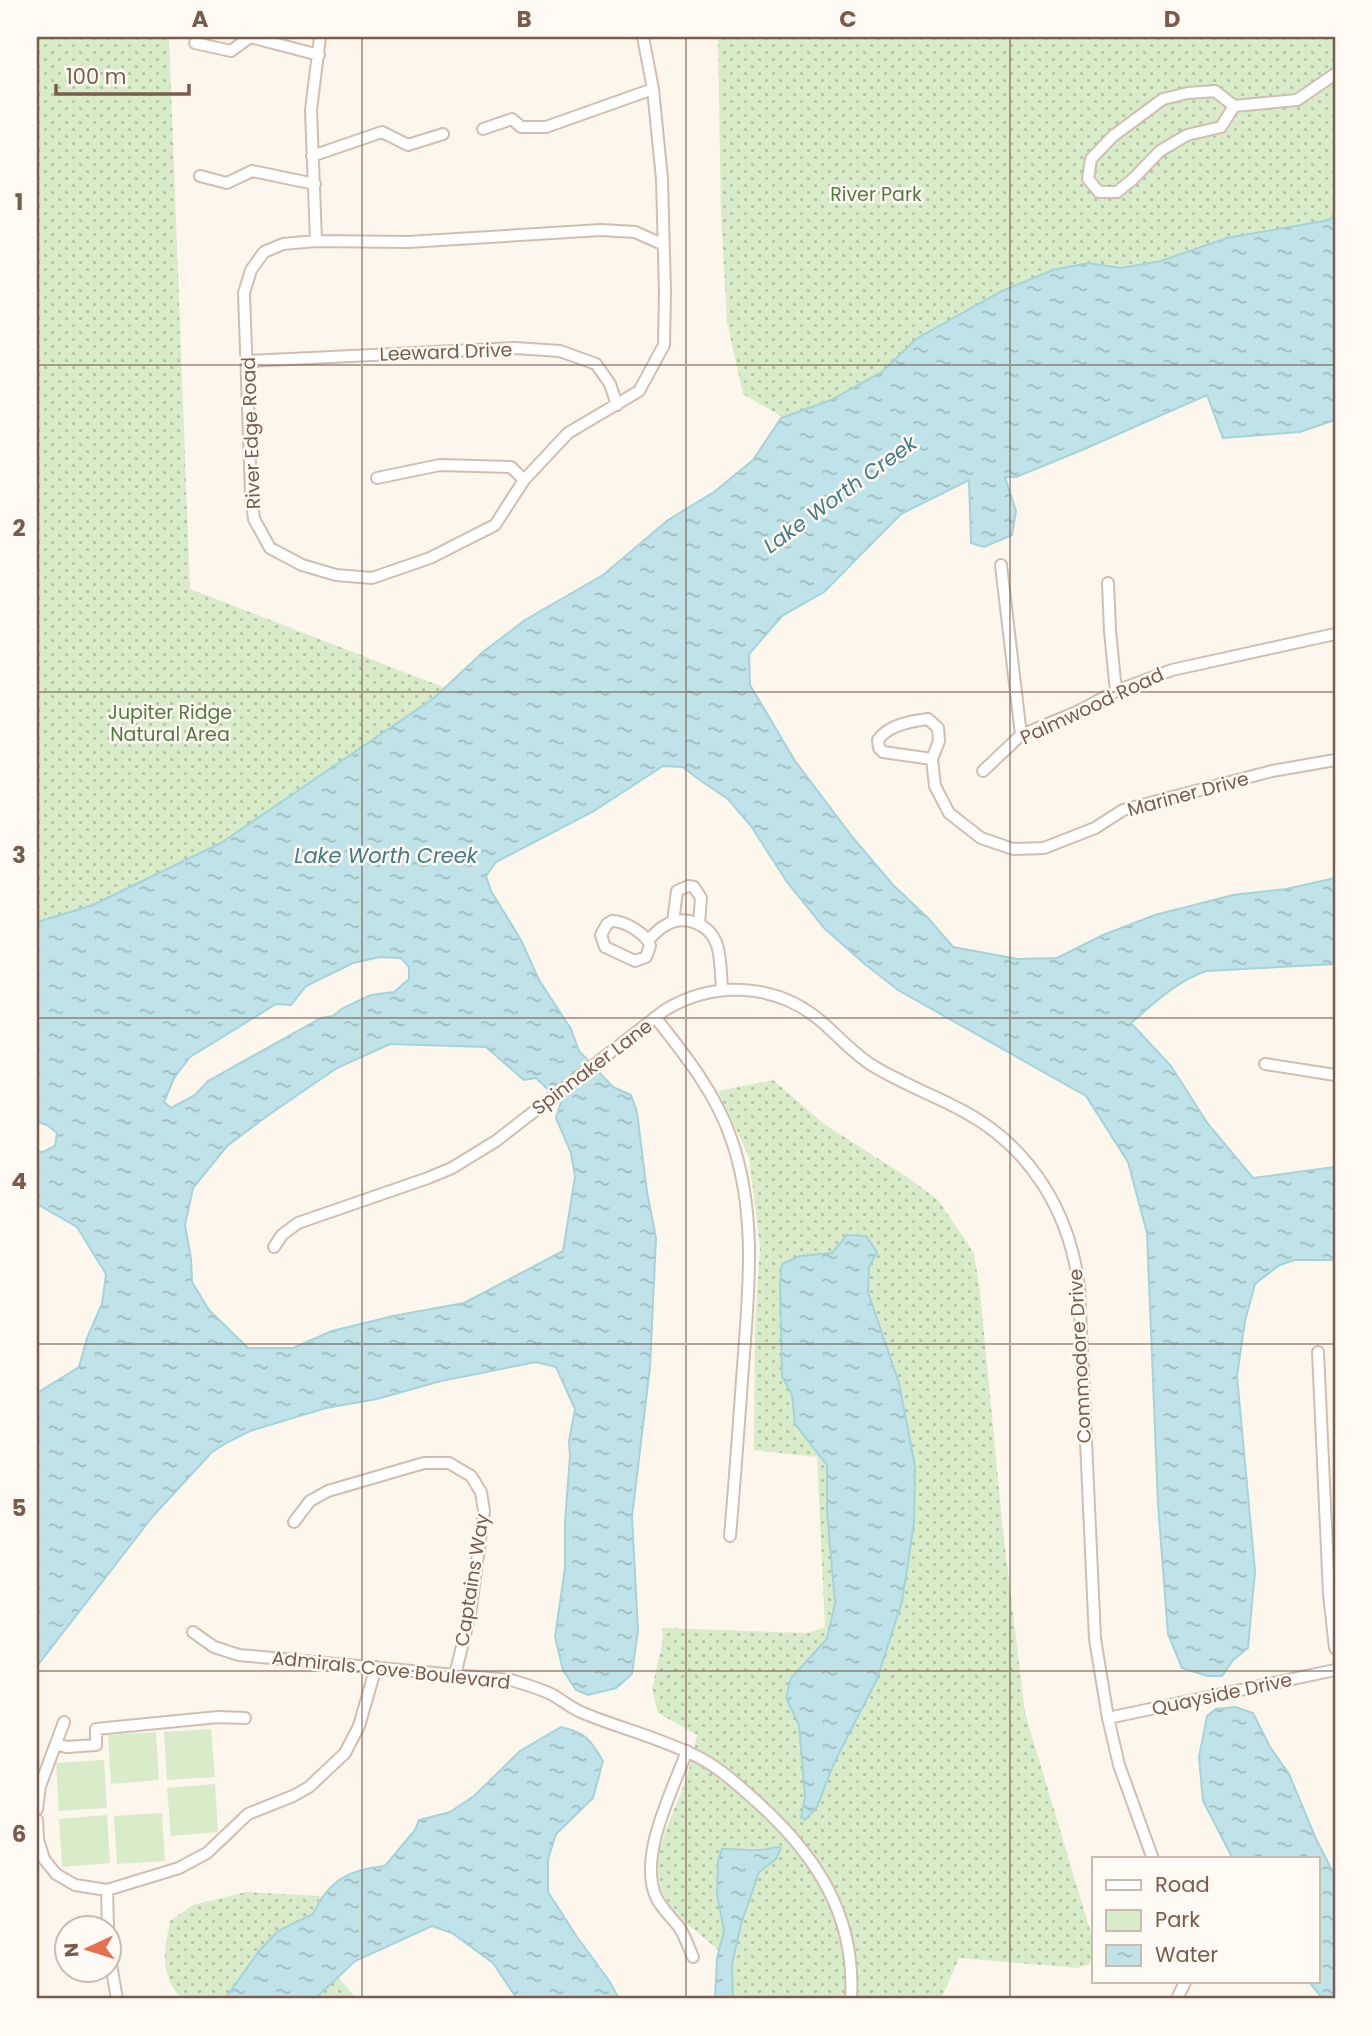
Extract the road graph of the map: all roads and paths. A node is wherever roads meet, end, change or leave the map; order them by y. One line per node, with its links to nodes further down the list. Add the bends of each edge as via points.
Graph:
1 (320, 37): 4 (street)
2 (643, 37): 6 (street, River Edge Road)
3 (195, 43): 4 (street, via 231,51 250,37)
4 (319, 55): 10 (street, via 311,110)
5 (1335, 74): 7 (street, via 1297,100)
6 (653, 89): 8 (street, via 546,127 521,127 512,119); 14 (street, River Edge Road)
7 (1234, 106): 7 (street, via 1221,127 1187,135 1160,151 1117,192 1099,192 1088,179 1091,159 1113,136 1163,99 1215,91)
8 (483, 129)
9 (443, 134): 10 (street, via 408,145 382,132)
10 (312, 156): 12 (street)
11 (200, 176): 12 (street, via 227,183 252,171)
12 (315, 184): 13 (street)
13 (316, 241): 14 (street, River Edge Road, via 372,243 601,230 635,232); 15 (street, River Edge Road, via 282,244 264,252 251,270 244,293)
14 (663, 244): 16 (street, River Edge Road, via 664,345 639,391)
15 (248, 361): 16 (street, Leeward Drive, via 503,349 560,351 596,364); 18 (street, River Edge Road, via 254,519 270,548 302,565 336,575 372,578 430,558 495,524)
16 (617, 405): 18 (street, River Edge Road, via 568,433)
17 (377, 478): 18 (street, via 440,465 511,467)
18 (524, 480)
19 (1001, 565): 23 (street)
20 (1108, 583): 22 (street)
21 (1335, 634): 22 (street, Palmwood Road, via 1172,670)
22 (1116, 691): 23 (street, Palmwood Road)
23 (1021, 735): 26 (street, Palmwood Road)
24 (932, 759): 24 (street, Mariner Drive, via 938,728 928,719 911,721 883,733 878,740 883,752); 25 (street, Mariner Drive, via 935,786 948,813 981,838 1013,849 1044,848 1095,828 1122,810 1272,771)
25 (1335, 760)
26 (983, 771)
27 (673, 922): 28 (street); 28 (street, via 677,891 688,886 701,898); 29 (street)
28 (699, 924): 30 (street, via 717,946)
29 (649, 940): 29 (street, via 646,957 635,961 610,951 601,935 607,924 619,921)
30 (722, 990): 31 (street, Commodore Drive, via 692,996); 44 (street, Commodore Drive, via 757,991 792,1002 869,1063 977,1119 1025,1160 1058,1210 1074,1255 1079,1287 1092,1599)
31 (656, 1017): 34 (street, Spinnaker Lane, via 496,1141 452,1168 298,1223); 37 (street, Spinnaker Lane, via 718,1107 738,1160 747,1203 747,1314)
32 (1265, 1064): 33 (street)
33 (1335, 1075)
34 (274, 1247)
35 (1318, 1352): 39 (street)
36 (294, 1522): 42 (street, Captains Way, via 310,1502 328,1491 424,1463 449,1463 471,1476 481,1492 484,1511 470,1614)
37 (730, 1536)
38 (193, 1632): 40 (street, Admirals Cove Boulevard, via 214,1647 239,1655)
39 (1335, 1647)
40 (376, 1667): 42 (street, Admirals Cove Boulevard); 51 (street, via 359,1726 345,1753 319,1779 299,1793 248,1814 193,1861)
41 (1335, 1670): 44 (street, Quayside Drive)
42 (455, 1675): 47 (street, Admirals Cove Boulevard, via 498,1677 531,1686 582,1712)
43 (245, 1718): 46 (street, via 96,1729 96,1745)
44 (1108, 1718): 50 (street, Commodore Drive, via 1131,1803)
45 (64, 1722): 46 (street)
46 (57, 1744): 48 (street, via 40,1786)
47 (687, 1751): 53 (street, via 652,1846 650,1871 661,1907 679,1928); 54 (street, Admirals Cove Boulevard, via 729,1777 782,1824 809,1856 841,1922)
48 (37, 1809)
49 (37, 1820): 51 (street, via 41,1853 56,1874 82,1887)
50 (1152, 1857)
51 (107, 1890): 52 (street)
52 (108, 1913)
53 (693, 1957)
54 (850, 1999)

